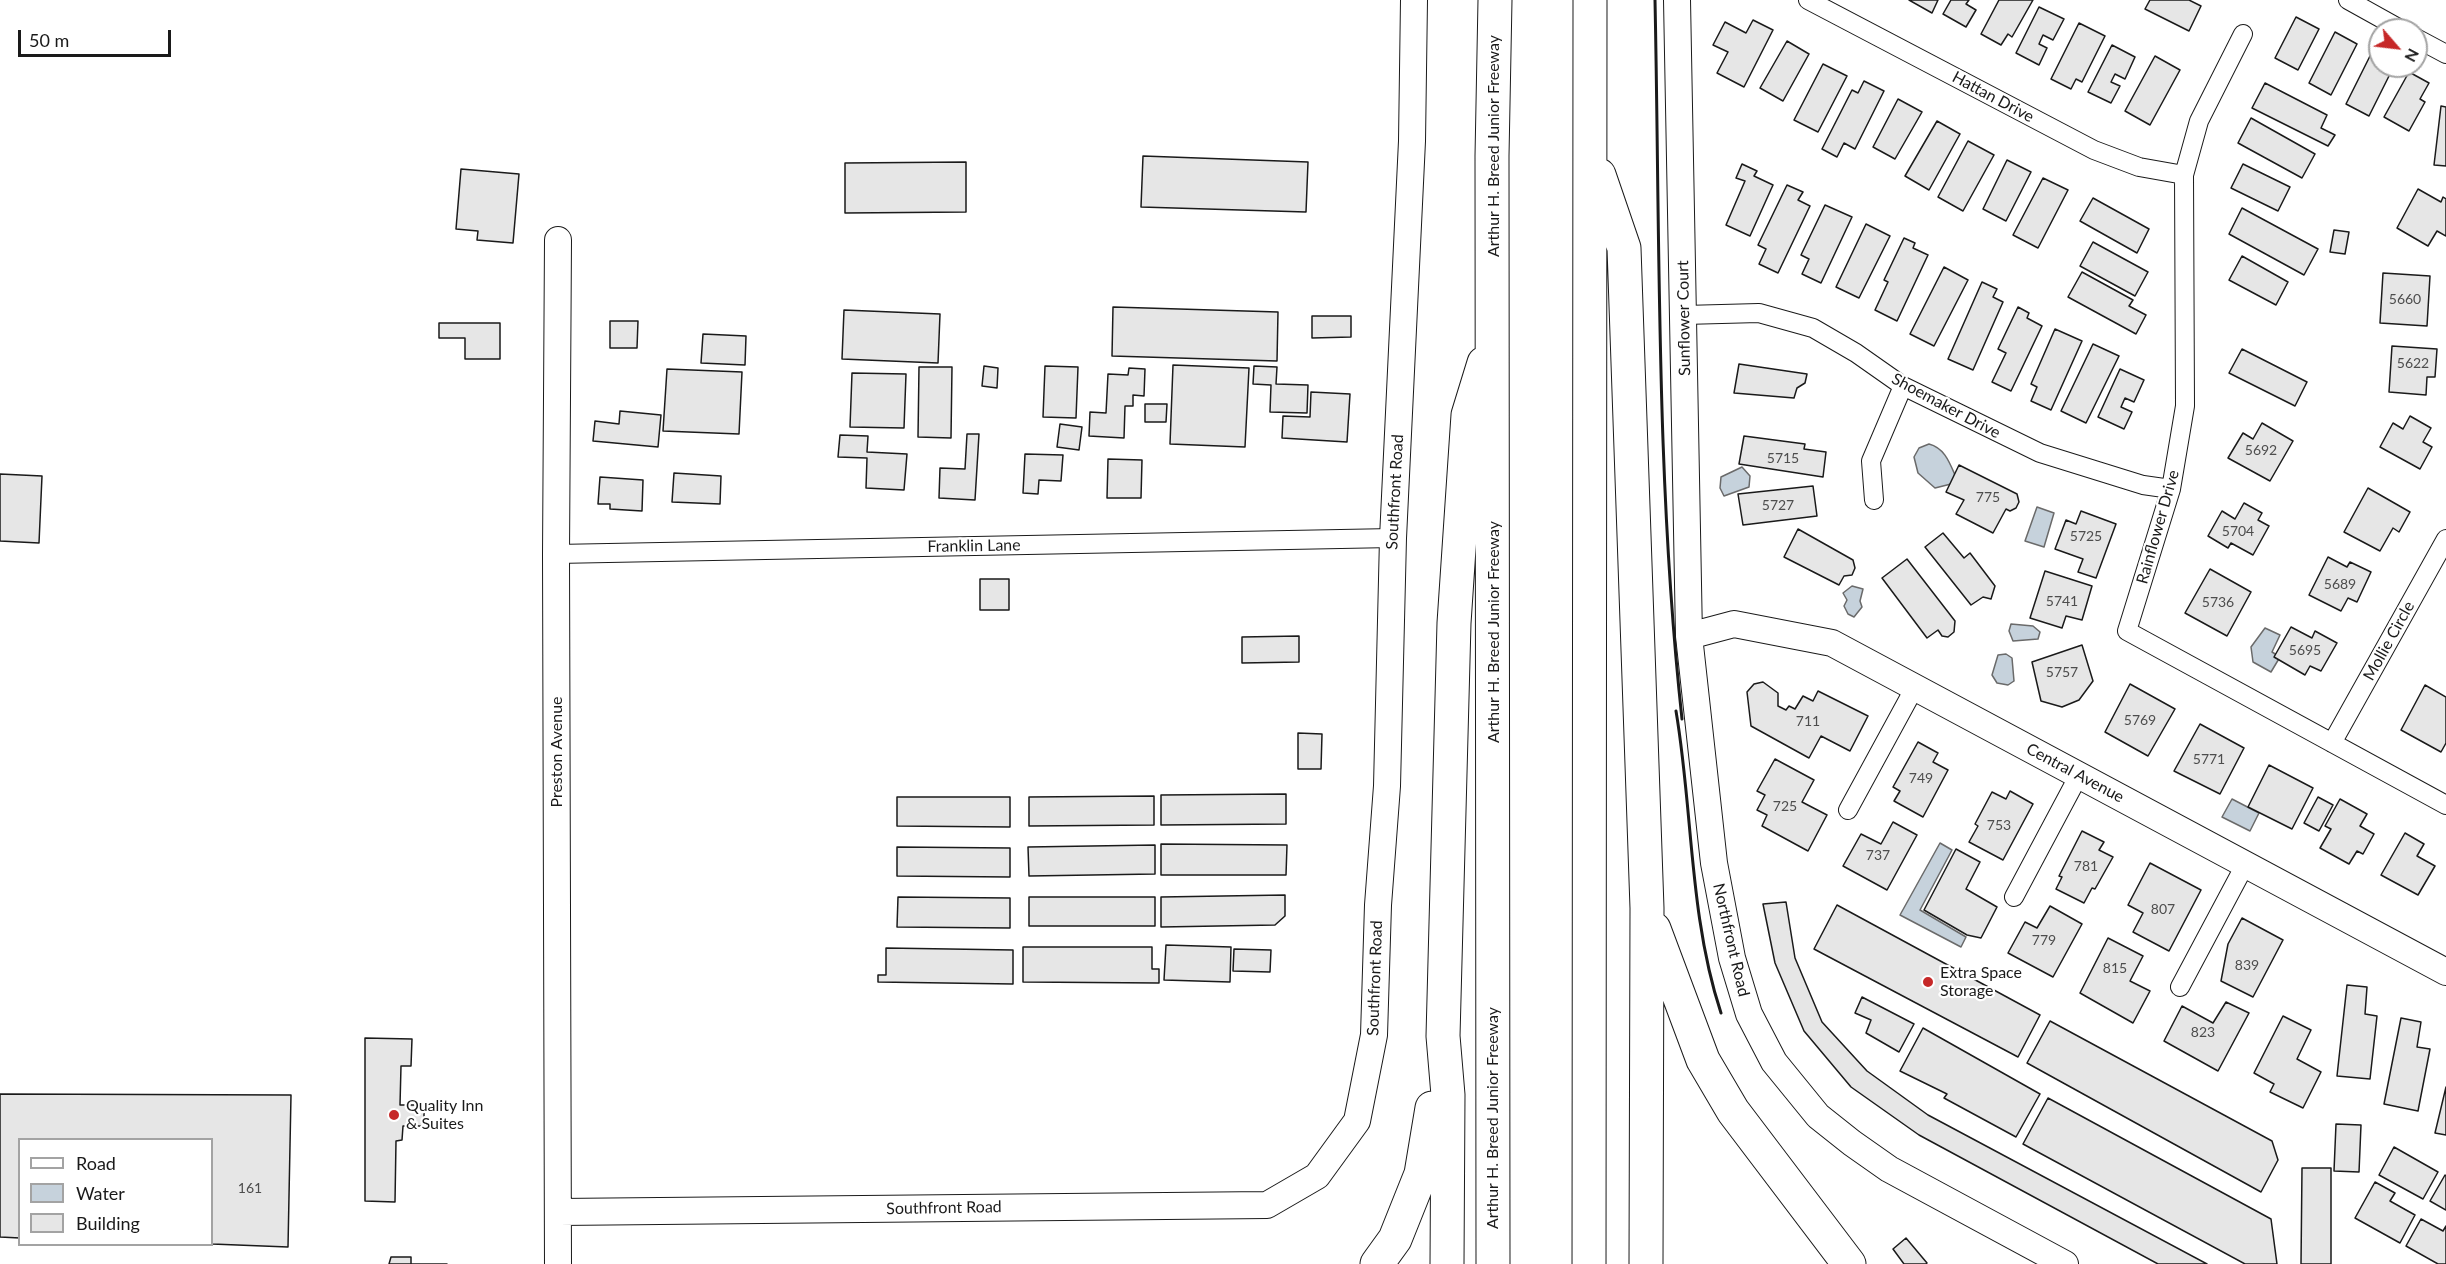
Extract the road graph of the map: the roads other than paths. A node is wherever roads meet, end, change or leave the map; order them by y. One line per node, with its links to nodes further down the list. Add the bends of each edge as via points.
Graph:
1 (1414, 0): 19 (street, Southfront Road, via 1412,141)
2 (1496, 0): 15 (highway, Arthur H. Breed Junior Freeway, via 1492,156)
3 (1590, 0): 11 (highway)
4 (1677, 0): 14 (street, Sunflower Court)
5 (1808, 0): 12 (street, Hattan Drive, via 2094,150 2139,167)
6 (2349, 0): 7 (street)
7 (2381, 18)
8 (2243, 34): 12 (street, Rainflower Drive, via 2199,121)
9 (2428, 44): 10 (street)
10 (2446, 54)
11 (1591, 150): 30 (highway, via 1624,248); 39 (highway)
12 (2184, 175): 17 (street, Rainflower Drive, via 2186,406)
13 (558, 240): 21 (street, Preston Avenue)
14 (1684, 315): 16 (street, Shoemaker Drive, via 1759,313 1813,328); 22 (street, Sunflower Court)
15 (1494, 332): 33 (highway, via 1468,415 1454,623); 38 (highway, Arthur H. Breed Junior Freeway)
16 (1903, 386): 17 (street, Shoemaker Drive, via 2040,453 2143,485); 18 (street, via 1871,461)
17 (2171, 489): 24 (street, Rainflower Drive, via 2127,631)
18 (1874, 500)
19 (1393, 538): 21 (street, Franklin Lane); 34 (street, Southfront Road, via 1387,786 1374,1035 1357,1121 1317,1176 1267,1204)
20 (2446, 539): 24 (street, Mollie Circle)
21 (555, 554): 34 (street, Preston Avenue)
22 (1689, 636): 23 (street, Central Avenue, via 1734,624 1832,643); 42 (street, Northfront Road, via 1714,863 1730,947 1749,1014 1774,1062 1818,1116 1880,1162)
23 (1915, 687): 25 (street, Central Avenue); 27 (street)
24 (2332, 743): 26 (street, Rainflower Drive)
25 (2079, 775): 28 (street, Central Avenue); 29 (street)
26 (2446, 805)
27 (1848, 810)
28 (2246, 865): 31 (street, Central Avenue); 32 (street)
29 (2014, 897)
30 (1647, 908): 40 (highway); 41 (highway, via 1703,1060 1733,1111)
31 (2446, 972)
32 (2180, 987)
33 (1443, 1036): 36 (highway, via 1421,1174 1395,1239); 37 (highway, via 1448,1095)
34 (559, 1212): 35 (street, Preston Avenue)
35 (558, 1264)
36 (1377, 1264)
37 (1447, 1264)
38 (1493, 1264)
39 (1589, 1264)
40 (1646, 1264)
41 (1849, 1264)
42 (2066, 1264)

